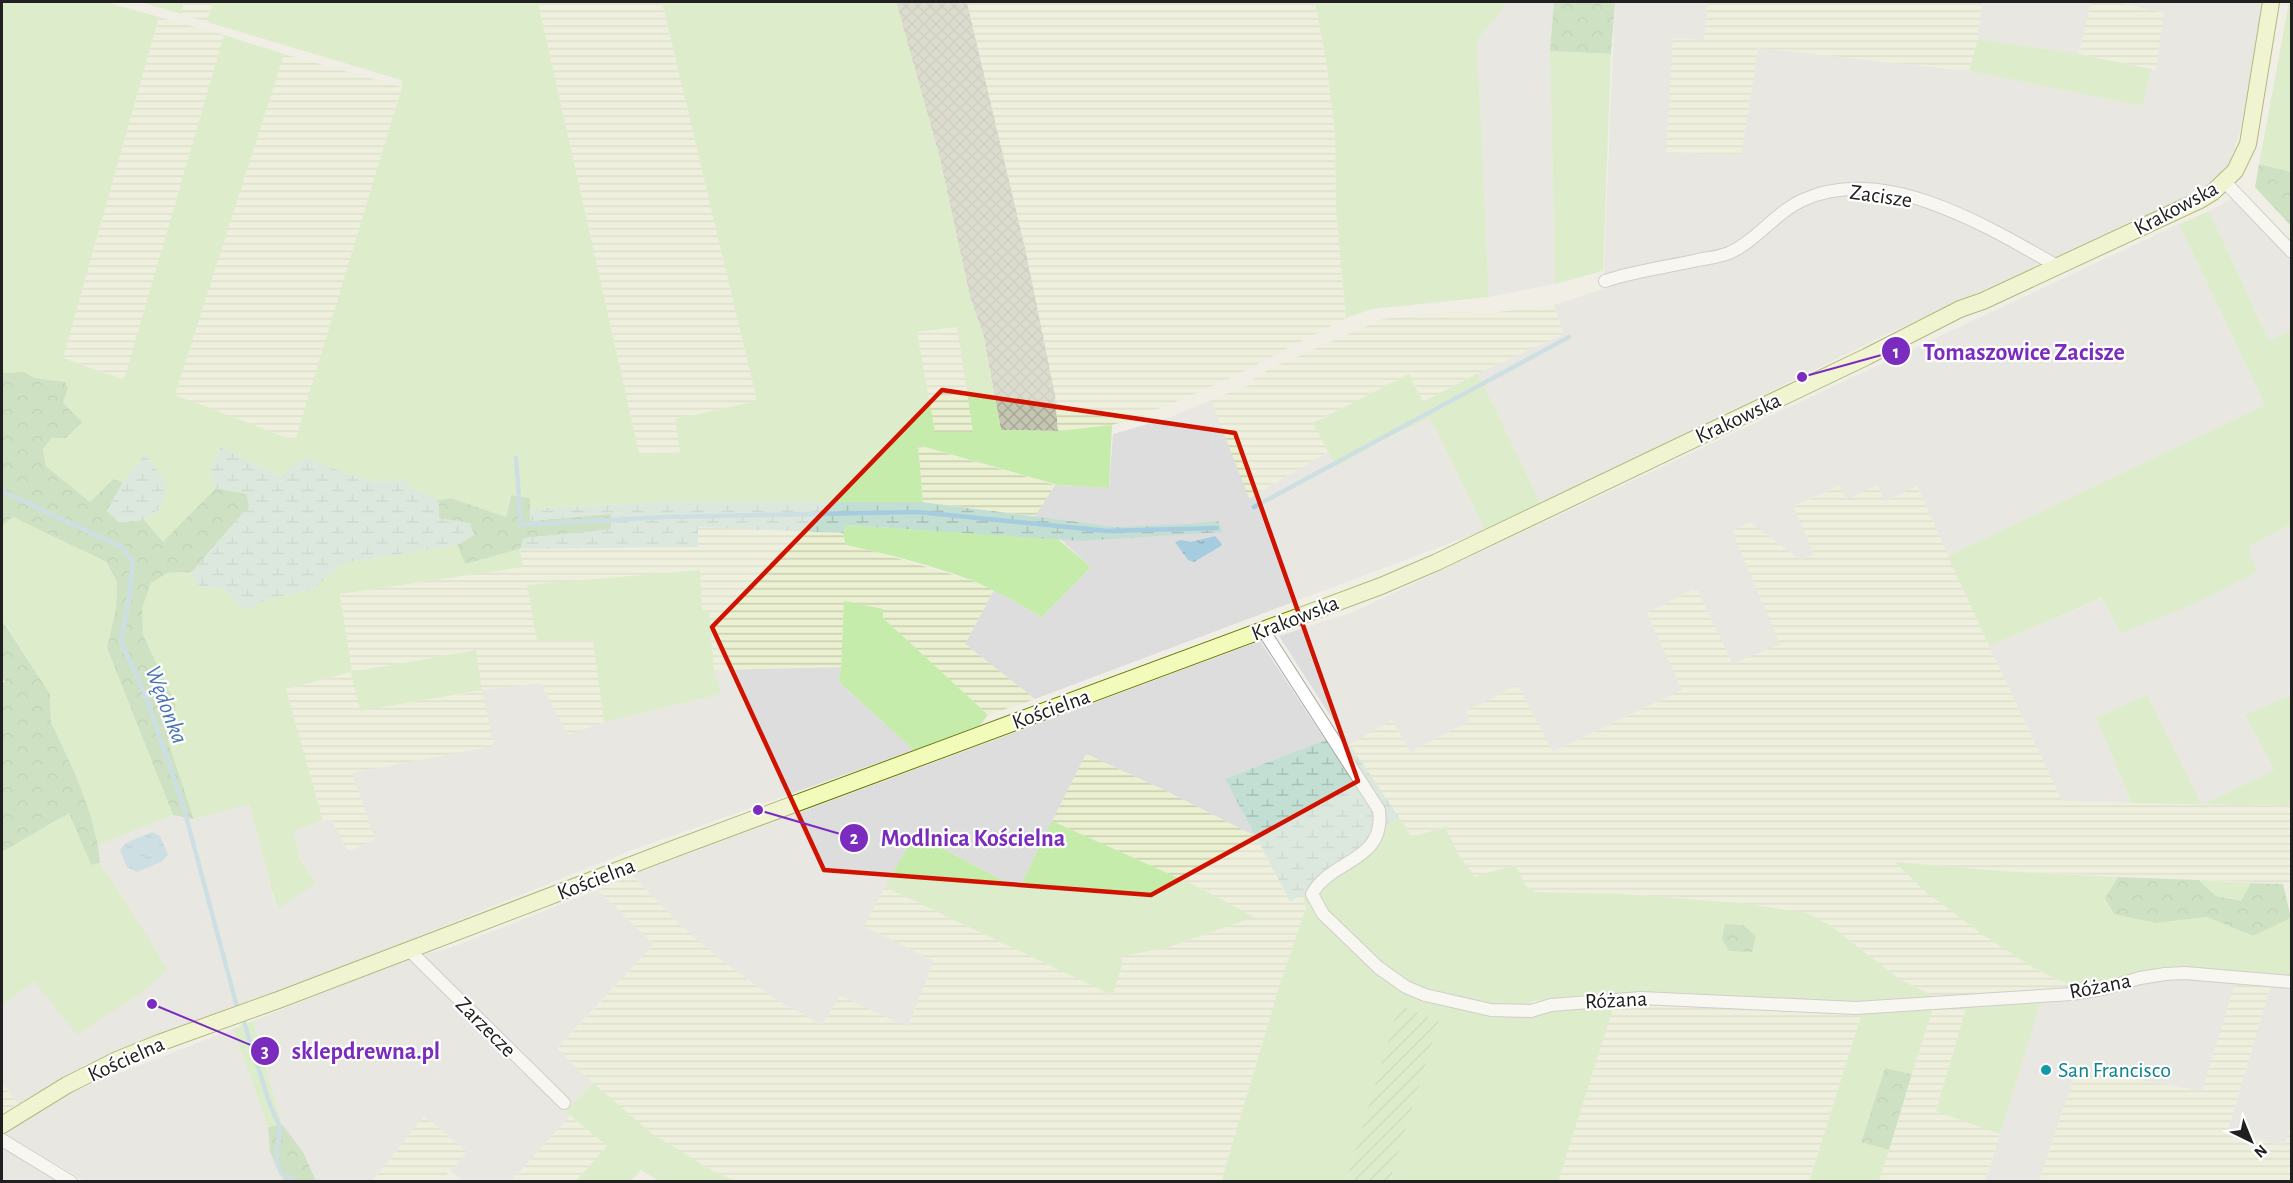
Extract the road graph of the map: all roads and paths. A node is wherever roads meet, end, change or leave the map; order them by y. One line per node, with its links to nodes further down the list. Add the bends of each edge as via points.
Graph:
1 (2271, 2): 2 (street, Krakowska, via 2248,144 2235,171)
2 (2224, 183): 3 (street); 4 (street, Krakowska, via 2200,200)
3 (2292, 252)
4 (2057, 266): 5 (street, Zacisze, via 1985,225 1947,209 1898,194 1855,188 1826,191 1800,201 1728,253); 6 (street, Krakowska, via 1437,562)
5 (1605, 281)
6 (1263, 630): 7 (street, Krakowska); 9 (street, Różana, via 1379,810 1381,825 1377,837 1364,852 1318,884 1312,894 1323,914 1379,968 1425,995 1491,1010 1531,1011 1551,1005 1641,998 1856,1008 2072,994 2165,974)
7 (1201, 654): 8 (street, Kościelna)
8 (409, 950): 10 (street, Zarzecze); 11 (street, Kościelna, via 117,1060)
9 (2292, 981)
10 (564, 1103)
11 (2, 1125)
12 (2, 1140): 13 (street)
13 (71, 1182)

